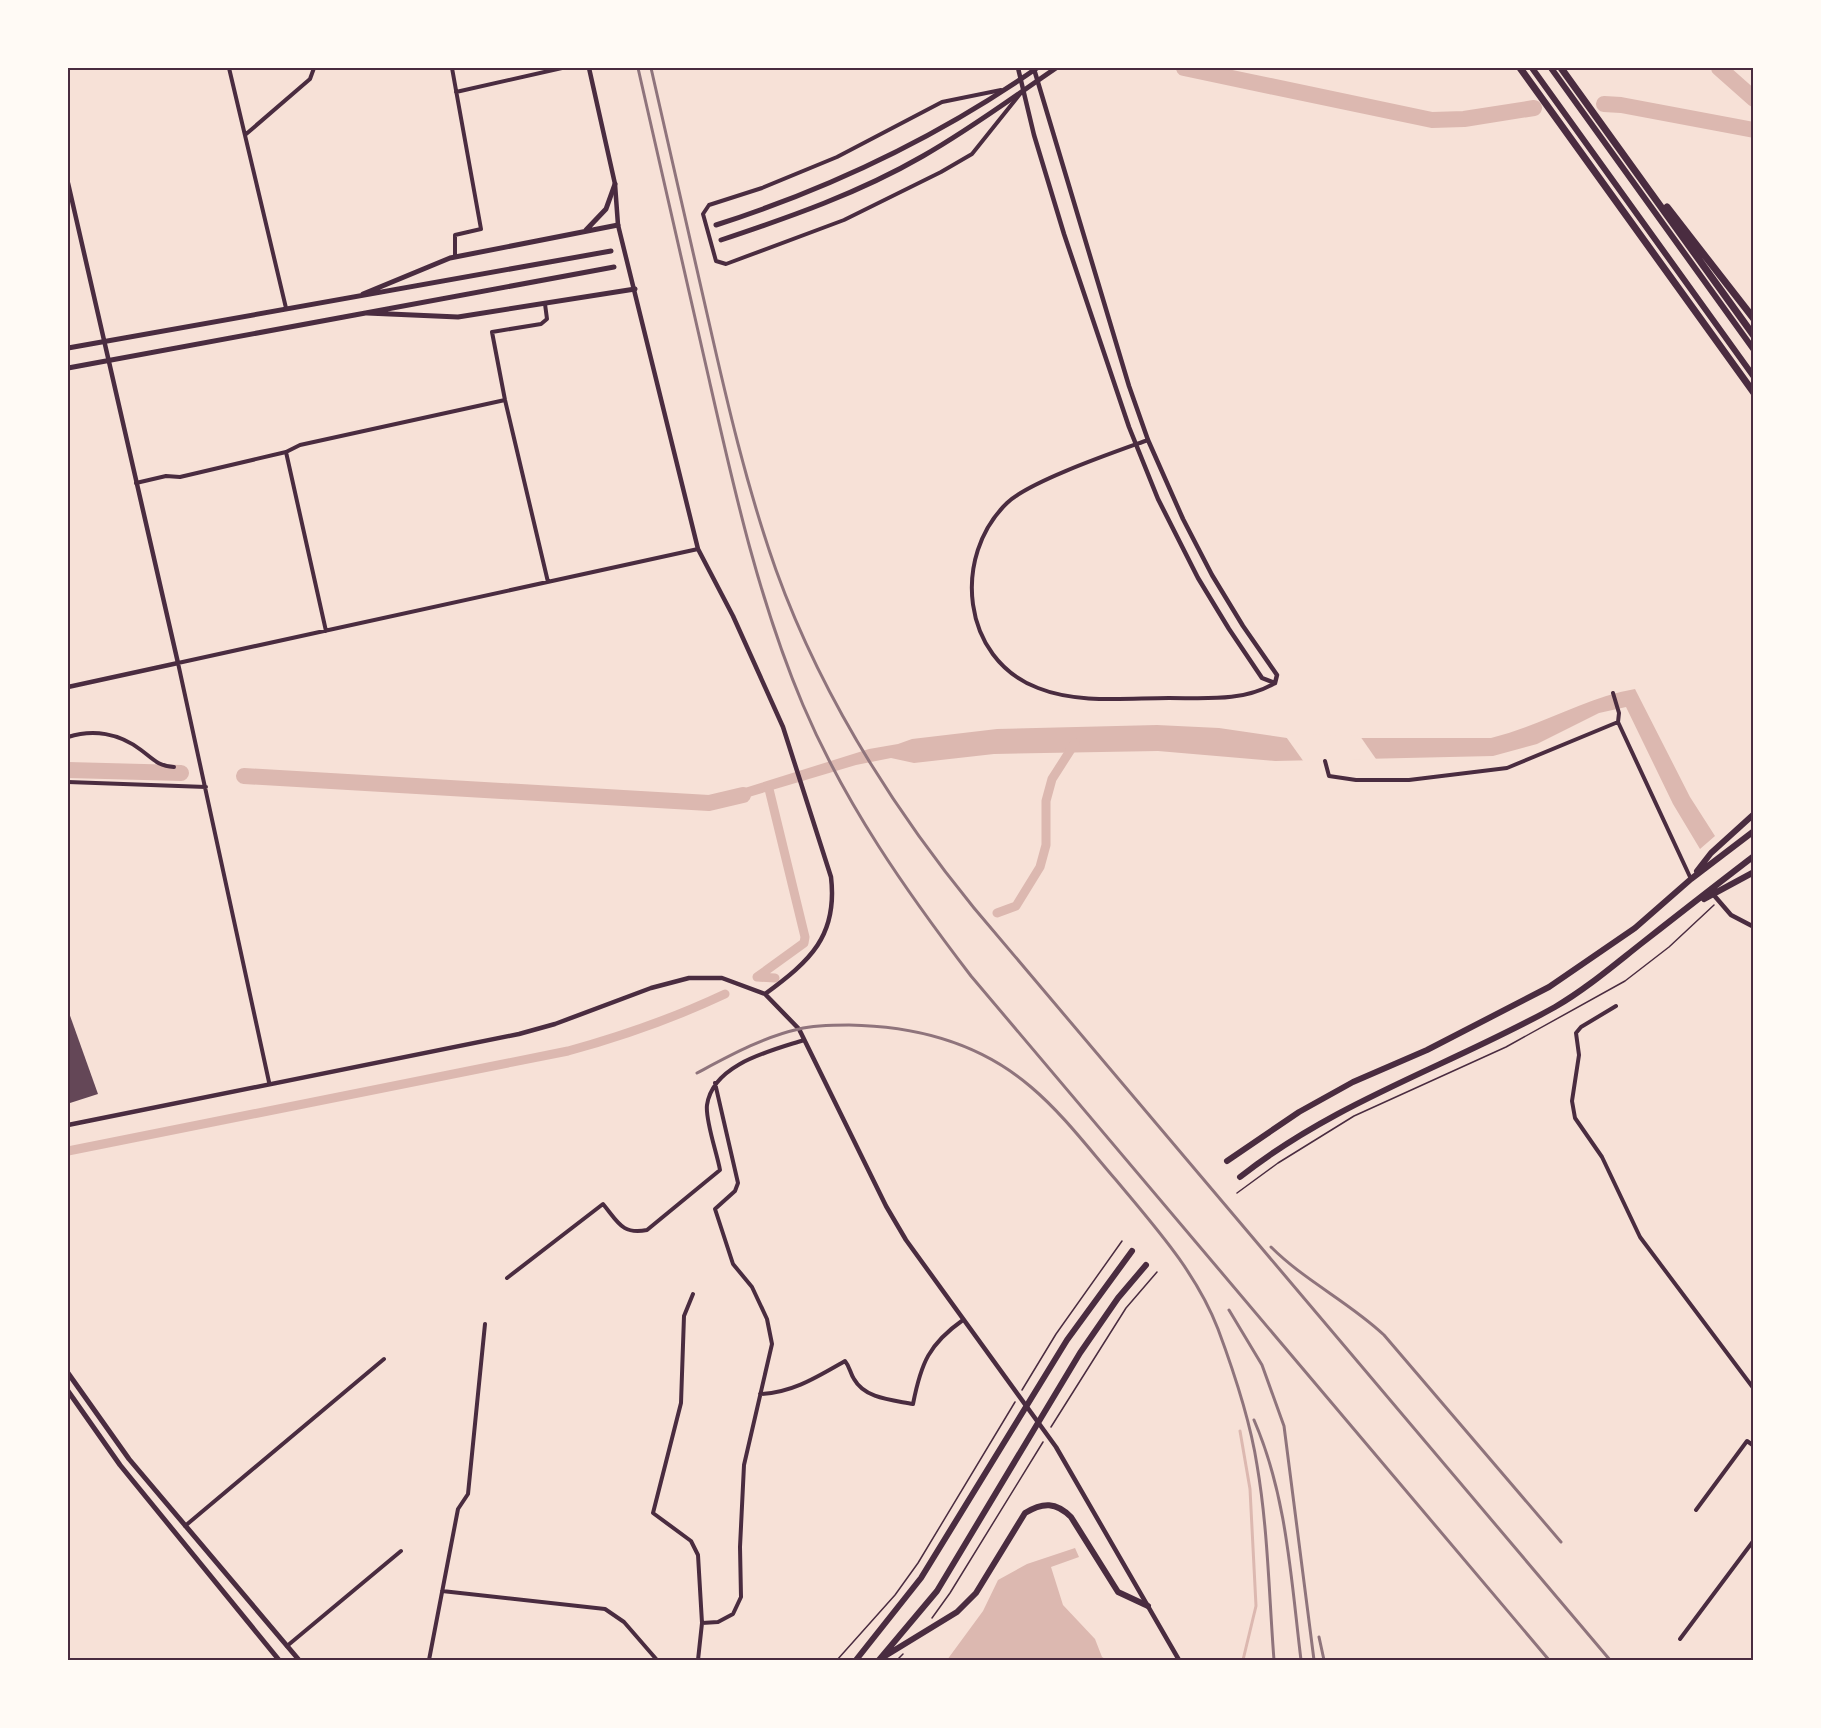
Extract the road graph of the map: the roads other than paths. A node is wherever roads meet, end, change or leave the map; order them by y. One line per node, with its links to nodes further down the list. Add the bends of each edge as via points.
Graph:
1 (229, 68): 19 (street)
2 (314, 68): 19 (street, via 310,79)
3 (452, 68): 17 (street)
4 (562, 68): 17 (street)
5 (589, 68): 21 (street)
6 (1018, 68): 13 (street)
7 (1035, 68): 13 (main road); 14 (street)
8 (1056, 68): 14 (main road)
9 (1520, 68): 42 (highway)
10 (1532, 68): 41 (main road)
11 (1551, 68): 38 (main road)
12 (1561, 68): 18 (highway)
13 (1021, 79): 15 (main road); 16 (street)
14 (1037, 81): 16 (main road); 44 (street)
15 (1005, 90): 16 (street, via 942,102 837,157 709,205 703,214 717,261 726,264 807,236 941,172 972,154); 23 (main road, via 877,162 796,198)
16 (1023, 91): 25 (main road, via 959,134 879,179 810,209); 45 (street, via 1064,234)
17 (456, 92): 27 (street, via 481,229 455,235)
18 (1600, 122): 34 (highway); 35 (highway)
19 (245, 135): 32 (street)
20 (68, 183): 36 (street)
21 (615, 184): 22 (street); 24 (main road, via 606,209)
22 (618, 225): 24 (main road); 29 (street)
23 (716, 225)
24 (584, 231): 27 (main road)
25 (721, 240)
26 (611, 250): 30 (main road)
27 (455, 257): 30 (main road)
28 (614, 267): 33 (main road)
29 (635, 290): 31 (main road); 48 (street)
30 (354, 298): 32 (main road)
31 (545, 304): 33 (main road, via 458,317); 43 (street, via 547,319 542,324 492,332)
32 (286, 308): 36 (main road)
33 (356, 312): 39 (main road)
34 (1754, 319)
35 (1754, 336)
36 (104, 341): 37 (main road); 39 (street)
37 (68, 348)
38 (1754, 350)
39 (108, 360): 40 (main road); 47 (street)
40 (68, 368)
41 (1754, 377)
42 (1754, 393)
43 (505, 400): 46 (street, via 300,445); 49 (street)
44 (1148, 440): 45 (street); 52 (street, via 1197,548 1277,675)
45 (1136, 444): 52 (street, via 1162,508 1208,595 1262,678); 52 (street, via 1030,488 1009,501 994,518 982,537 971,577 973,606 984,639 997,658 1022,680 1060,695 1229,698 1259,692)
46 (286, 452): 47 (street, via 180,477); 50 (street)
47 (136, 483): 51 (street)
48 (698, 549): 49 (street); 68 (street, via 733,616 796,761 831,877 831,919 822,939 812,956)
49 (548, 582): 50 (street)
50 (326, 631): 51 (street)
51 (178, 663): 53 (street); 60 (street)
52 (1275, 683)
53 (68, 687)
54 (1613, 693): 55 (street)
55 (1618, 722): 57 (street, via 1507,768 1409,780 1356,780 1329,776); 65 (street)
56 (68, 737): 58 (street, via 91,732 113,736 140,749 161,766)
57 (1325, 761)
58 (174, 767)
59 (68, 782): 60 (street)
60 (206, 787): 71 (street)
61 (1754, 814): 65 (main road, via 1711,853)
62 (1754, 831): 65 (main road)
63 (1754, 856): 66 (main road)
64 (1754, 872): 66 (main road)
65 (1691, 879): 74 (main road, via 1635,928 1549,987 1427,1050 1353,1082 1299,1112)
66 (1711, 892): 67 (street, via 1731,915); 75 (main road, via 1558,1005 1499,1038 1353,1104 1307,1130)
67 (1754, 927)
68 (765, 994): 70 (street, via 799,1029); 71 (street, via 722,978 689,978 519,1034)
69 (1616, 1006): 84 (street, via 1576,1033 1579,1056 1572,1101 1575,1118 1602,1157 1640,1238)
70 (804, 1040): 72 (street, via 739,1065); 80 (street, via 885,1206)
71 (269, 1082): 73 (street)
72 (715, 1083): 78 (street, via 707,1106 720,1170 647,1230 626,1231 603,1204); 86 (street, via 738,1183 735,1191 715,1209 733,1264 752,1287 772,1344)
73 (68, 1125)
74 (1227, 1161)
75 (1240, 1177)
76 (1132, 1251): 102 (main road, via 1067,1340 921,1578)
77 (1146, 1264): 103 (main road, via 1080,1353 937,1591)
78 (507, 1278)
79 (693, 1294): 94 (street, via 684,1316 681,1403 653,1514 691,1541 698,1555)
80 (963, 1320): 86 (street, via 933,1345 919,1371 914,1404 878,1397 865,1390 854,1380 845,1361 801,1386); 93 (street, via 1056,1447)
81 (485, 1324): 92 (street, via 468,1494 458,1509)
82 (384, 1359): 89 (street)
83 (68, 1373): 89 (main road, via 129,1459)
84 (1754, 1389)
85 (68, 1391): 97 (main road, via 120,1465)
86 (759, 1394): 94 (street, via 744,1464 741,1597 733,1614 718,1622)
87 (1754, 1446): 88 (street, via 1747,1441)
88 (1696, 1510)
89 (185, 1526): 96 (main road)
90 (1754, 1540): 95 (street)
91 (400, 1551): 96 (street)
92 (442, 1591): 99 (street); 100 (street, via 605,1609 624,1622)
93 (1148, 1606): 103 (main road, via 1118,1592 1062,1508 1038,1505 1025,1513 976,1593 957,1612); 104 (street)
94 (702, 1623): 101 (street)
95 (1680, 1639)
96 (287, 1646): 98 (main road)
97 (279, 1660)
98 (299, 1660)
99 (429, 1660)
100 (657, 1660)
101 (698, 1660)
102 (855, 1660)
103 (879, 1660)
104 (1179, 1660)

